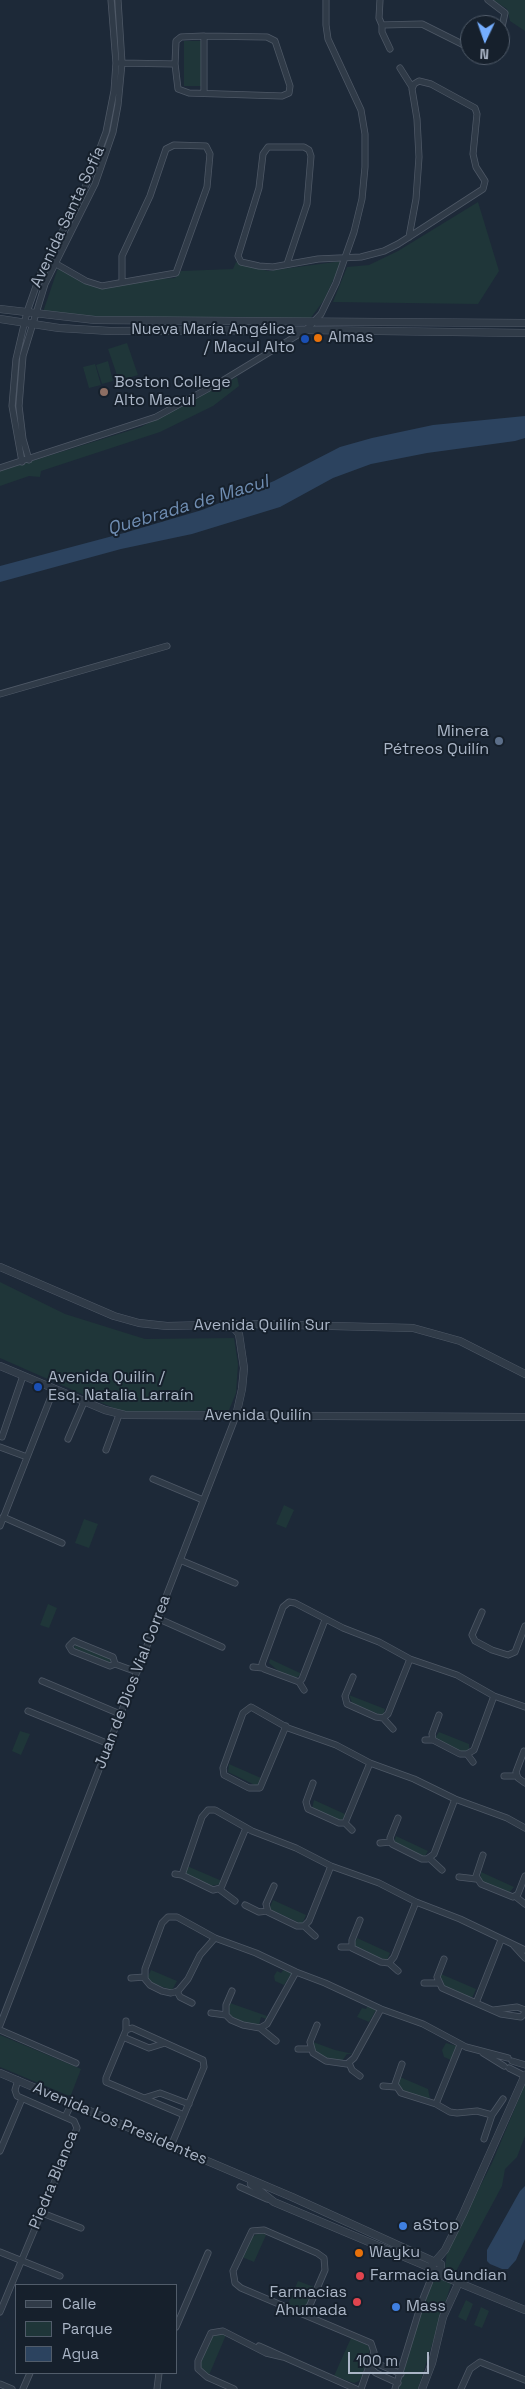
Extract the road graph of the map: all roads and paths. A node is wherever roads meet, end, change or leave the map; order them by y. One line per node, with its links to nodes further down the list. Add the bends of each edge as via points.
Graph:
1 (111, 0): 11 (street, Avenida Santa Sofía)
2 (118, 0): 11 (street, Avenida Santa Sofía)
3 (326, 0): 17 (street, via 328,38 359,103 365,134 362,199)
4 (380, 0): 7 (street)
5 (488, 0): 6 (street)
6 (505, 15)
7 (382, 24): 9 (street, via 422,24); 10 (street, via 383,35)
8 (204, 36): 12 (street, via 178,38); 15 (street); 15 (street, via 267,37 275,41 291,88 282,96)
9 (460, 43)
10 (390, 48)
11 (119, 63): 12 (street); 18 (street, Avenida Santa Sofía, via 100,152); 19 (street, Avenida Santa Sofía, via 118,104 105,158 89,197)
12 (175, 64): 15 (street, via 178,89)
13 (400, 68): 14 (street)
14 (412, 87): 16 (street, via 418,119 419,157); 16 (street, via 417,82 426,82 475,108 474,159 485,181 483,189)
15 (204, 93)
16 (409, 237): 17 (street, via 377,253)
17 (346, 258): 20 (street); 25 (street)
18 (47, 259): 19 (street); 23 (street, Avenida Santa Sofía)
19 (54, 263): 21 (street, via 92,284 108,286); 23 (street, Avenida Santa Sofía)
20 (287, 264): 20 (street, via 306,204 311,156 304,147 272,146 263,154 260,188 238,256 242,262 262,267)
21 (122, 282): 21 (street, via 178,272 207,187 210,154 206,146 174,145 166,149 150,196 122,256)
22 (0, 308): 23 (street)
23 (31, 313): 25 (street, via 95,320); 27 (street, Avenida Santa Sofía)
24 (0, 319): 27 (street)
25 (315, 322): 26 (street); 28 (street)
26 (525, 322)
27 (28, 323): 28 (street, via 110,331); 30 (street, Avenida Santa Sofía, via 16,359 12,390 14,421)
28 (306, 330): 29 (street); 30 (street, via 156,417)
29 (525, 333)
30 (26, 461): 31 (street)
31 (0, 468)
32 (167, 646): 33 (street)
33 (0, 694)
34 (0, 1267): 36 (street, Avenida Quilín Sur, via 126,1320 153,1325)
35 (252, 1324): 36 (street, Avenida Quilín Sur); 37 (street, via 242,1327); 39 (street, Avenida Quilín Sur, via 421,1329 460,1341)
36 (222, 1326): 37 (street, via 234,1328)
37 (239, 1334): 44 (street, Juan de Dios Vial Correa, via 244,1379)
38 (0, 1366): 40 (street, Avenida Quilín)
39 (525, 1374)
40 (23, 1376): 41 (street, Avenida Quilín); 46 (street)
41 (54, 1389): 42 (street, Avenida Quilín); 50 (street)
42 (84, 1402): 43 (street, Avenida Quilín); 47 (street)
43 (119, 1414): 44 (street, Avenida Quilín); 49 (street)
44 (236, 1416): 45 (street, Avenida Quilín); 52 (street, Juan de Dios Vial Correa)
45 (525, 1417)
46 (2, 1437)
47 (68, 1439)
48 (0, 1447): 50 (street)
49 (106, 1450)
50 (27, 1457): 53 (street)
51 (153, 1479): 52 (street)
52 (203, 1500): 56 (street, Juan de Dios Vial Correa)
53 (3, 1517): 54 (street); 55 (street)
54 (0, 1526)
55 (62, 1544)
56 (180, 1560): 57 (street); 59 (street, Juan de Dios Vial Correa)
57 (235, 1583)
58 (482, 1612): 61 (street, via 472,1635 475,1641 492,1650 508,1655 514,1652)
59 (157, 1618): 62 (street); 67 (street, Juan de Dios Vial Correa)
60 (325, 1620): 63 (street, via 379,1642); 66 (street, via 295,1603 285,1604 262,1661); 70 (street)
61 (525, 1626)
62 (222, 1647)
63 (410, 1659): 72 (street, via 457,1675); 79 (street, via 388,1714)
64 (116, 1664): 64 (street, via 113,1657 77,1641 70,1644 72,1651 110,1666); 67 (street)
65 (253, 1667): 66 (street)
66 (263, 1668): 70 (street)
67 (137, 1672): 77 (street, Juan de Dios Vial Correa)
68 (353, 1677): 73 (street, via 345,1696)
69 (42, 1681): 77 (street)
70 (299, 1682): 71 (street)
71 (304, 1690)
72 (494, 1696): 75 (street); 86 (street, via 474,1750)
73 (346, 1703): 74 (street); 79 (street)
74 (340, 1704)
75 (525, 1707)
76 (28, 1711): 84 (street)
77 (120, 1714): 84 (street, Juan de Dios Vial Correa)
78 (439, 1715): 83 (street)
79 (383, 1718): 81 (street)
80 (286, 1726): 80 (street, via 259,1710 246,1709 220,1771 250,1788 260,1788); 88 (street, via 336,1745)
81 (393, 1729)
82 (424, 1740): 83 (street)
83 (433, 1740): 86 (street, via 460,1754)
84 (109, 1744): 144 (street, Juan de Dios Vial Correa)
85 (524, 1750): 90 (street)
86 (468, 1754): 87 (street)
87 (473, 1762)
88 (370, 1763): 93 (street, via 414,1778); 95 (street)
89 (504, 1776): 90 (street)
90 (517, 1776): 92 (street)
91 (313, 1783): 95 (street, via 306,1802 308,1809 339,1823)
92 (525, 1783)
93 (455, 1799): 97 (street); 102 (street, via 435,1852)
94 (398, 1818): 99 (street)
95 (345, 1822): 98 (street)
96 (246, 1828): 103 (street); 109 (street); 109 (street, via 217,1811 208,1810 201,1819 178,1874 214,1890)
97 (525, 1828)
98 (352, 1830)
99 (390, 1842): 100 (street); 102 (street, via 422,1859)
100 (380, 1843)
101 (483, 1855): 107 (street)
102 (429, 1858): 104 (street)
103 (331, 1866): 112 (street, via 379,1883); 117 (street, via 309,1921)
104 (442, 1870)
105 (525, 1876): 110 (street)
106 (459, 1877): 107 (street)
107 (476, 1879): 110 (street, via 509,1897)
108 (274, 1886): 115 (street, via 266,1904)
109 (219, 1889): 111 (street)
110 (515, 1896): 113 (street)
111 (235, 1901)
112 (416, 1902): 120 (street); 127 (street, via 394,1957)
113 (525, 1904)
114 (244, 1905): 115 (street, via 259,1912)
115 (267, 1910): 117 (street, via 271,1915)
116 (360, 1920): 123 (street)
117 (304, 1926): 118 (street)
118 (315, 1936)
119 (215, 1938): 129 (street); 131 (street, via 178,1917 166,1918 144,1971); 134 (street, via 200,1955 184,1986)
120 (501, 1940): 121 (street); 137 (street)
121 (514, 1946): 124 (street); 125 (street)
122 (341, 1947): 123 (street)
123 (352, 1947): 127 (street, via 356,1952)
124 (525, 1950)
125 (525, 1958)
126 (444, 1959): 133 (street, via 437,1977)
127 (389, 1962): 128 (street)
128 (398, 1970)
129 (296, 1972): 138 (street); 146 (street, via 267,2024)
130 (131, 1978): 131 (street)
131 (145, 1978): 134 (street, via 159,1990)
132 (424, 1983): 133 (street)
133 (438, 1984): 137 (street)
134 (177, 1991): 136 (street, via 180,1997)
135 (232, 1991): 142 (street)
136 (192, 2003)
137 (476, 2003): 140 (street)
138 (381, 2009): 152 (street, via 423,2024); 157 (street)
139 (524, 2009): 140 (street, via 518,2006); 140 (street, via 524,2016 508,2016)
140 (494, 2010)
141 (212, 2013): 142 (street)
142 (226, 2015): 146 (street, via 236,2022)
143 (126, 2021): 148 (street)
144 (0, 2025)
145 (317, 2025): 154 (street)
146 (260, 2028): 150 (street)
147 (0, 2030): 156 (street)
148 (126, 2030): 149 (street); 151 (street, via 132,2028)
149 (123, 2037): 151 (street, via 149,2048); 166 (street, via 106,2082)
150 (276, 2040)
151 (165, 2043): 170 (street, via 203,2060 204,2067)
152 (460, 2045): 155 (street); 171 (street)
153 (298, 2049): 154 (street)
154 (310, 2049): 157 (street, via 326,2061)
155 (483, 2053): 159 (street); 162 (street)
156 (76, 2063)
157 (349, 2063): 161 (street)
158 (402, 2064): 165 (street)
159 (525, 2065)
160 (0, 2073): 163 (street, Avenida Los Presidentes)
161 (360, 2076)
162 (525, 2076): 188 (street)
163 (18, 2080): 167 (street, via 16,2093); 169 (street, Avenida Los Presidentes)
164 (383, 2086): 165 (street)
165 (396, 2087): 171 (street, via 406,2096)
166 (144, 2098): 170 (street, via 160,2093); 172 (street)
167 (22, 2099): 174 (street, Piedra Blanca); 177 (street)
168 (502, 2099): 173 (street)
169 (72, 2103): 174 (street); 176 (street, Avenida Los Presidentes)
170 (188, 2104): 172 (street)
171 (436, 2104): 173 (street, via 454,2113 477,2110)
172 (184, 2115): 176 (street)
173 (492, 2115): 175 (street)
174 (65, 2117): 183 (street, Piedra Blanca, via 76,2123 76,2130)
175 (484, 2140)
176 (171, 2146): 178 (street, Avenida Los Presidentes)
177 (0, 2151)
178 (241, 2176): 180 (street, Avenida Los Presidentes); 181 (street, Avenida Los Presidentes)
179 (240, 2187): 181 (street)
180 (292, 2197): 182 (street, via 282,2199); 188 (street, Avenida Los Presidentes)
181 (274, 2202): 182 (street, Avenida Los Presidentes)
182 (284, 2206): 188 (street, Avenida Los Presidentes)
183 (42, 2213): 184 (street); 187 (street, Piedra Blanca)
184 (80, 2228)
185 (0, 2252): 187 (street)
186 (208, 2252): 196 (street)
187 (21, 2260): 189 (street); 193 (street, Piedra Blanca)
188 (437, 2266): 190 (street, Avenida Los Presidentes); 203 (street, via 419,2310)
189 (60, 2276)
190 (455, 2280): 192 (street, Avenida Los Presidentes); 214 (street)
191 (310, 2305): 194 (street); 194 (street, via 325,2270 323,2257 264,2230 252,2232 233,2271 234,2282); 195 (street, via 310,2314)
192 (525, 2310)
193 (0, 2312)
194 (299, 2312): 195 (street)
195 (315, 2319): 197 (street, via 370,2342)
196 (178, 2322)
197 (373, 2356): 198 (street); 199 (street)
198 (379, 2365): 199 (street); 203 (street)
199 (368, 2366): 200 (street); 204 (street)
200 (376, 2373): 204 (street); 207 (street)
201 (30, 2374): 211 (street)
202 (159, 2374): 208 (street)
203 (401, 2374): 207 (street)
204 (365, 2379): 209 (street); 213 (street)
205 (525, 2380): 215 (street, via 480,2362 470,2369)
206 (0, 2384): 210 (street)
207 (396, 2386)
208 (159, 2388)
209 (353, 2388): 212 (street, via 215,2331 209,2336 198,2361 198,2369 207,2377)
210 (12, 2389)
211 (23, 2389)
212 (234, 2389)
213 (361, 2389)
214 (422, 2389)
215 (461, 2389)

